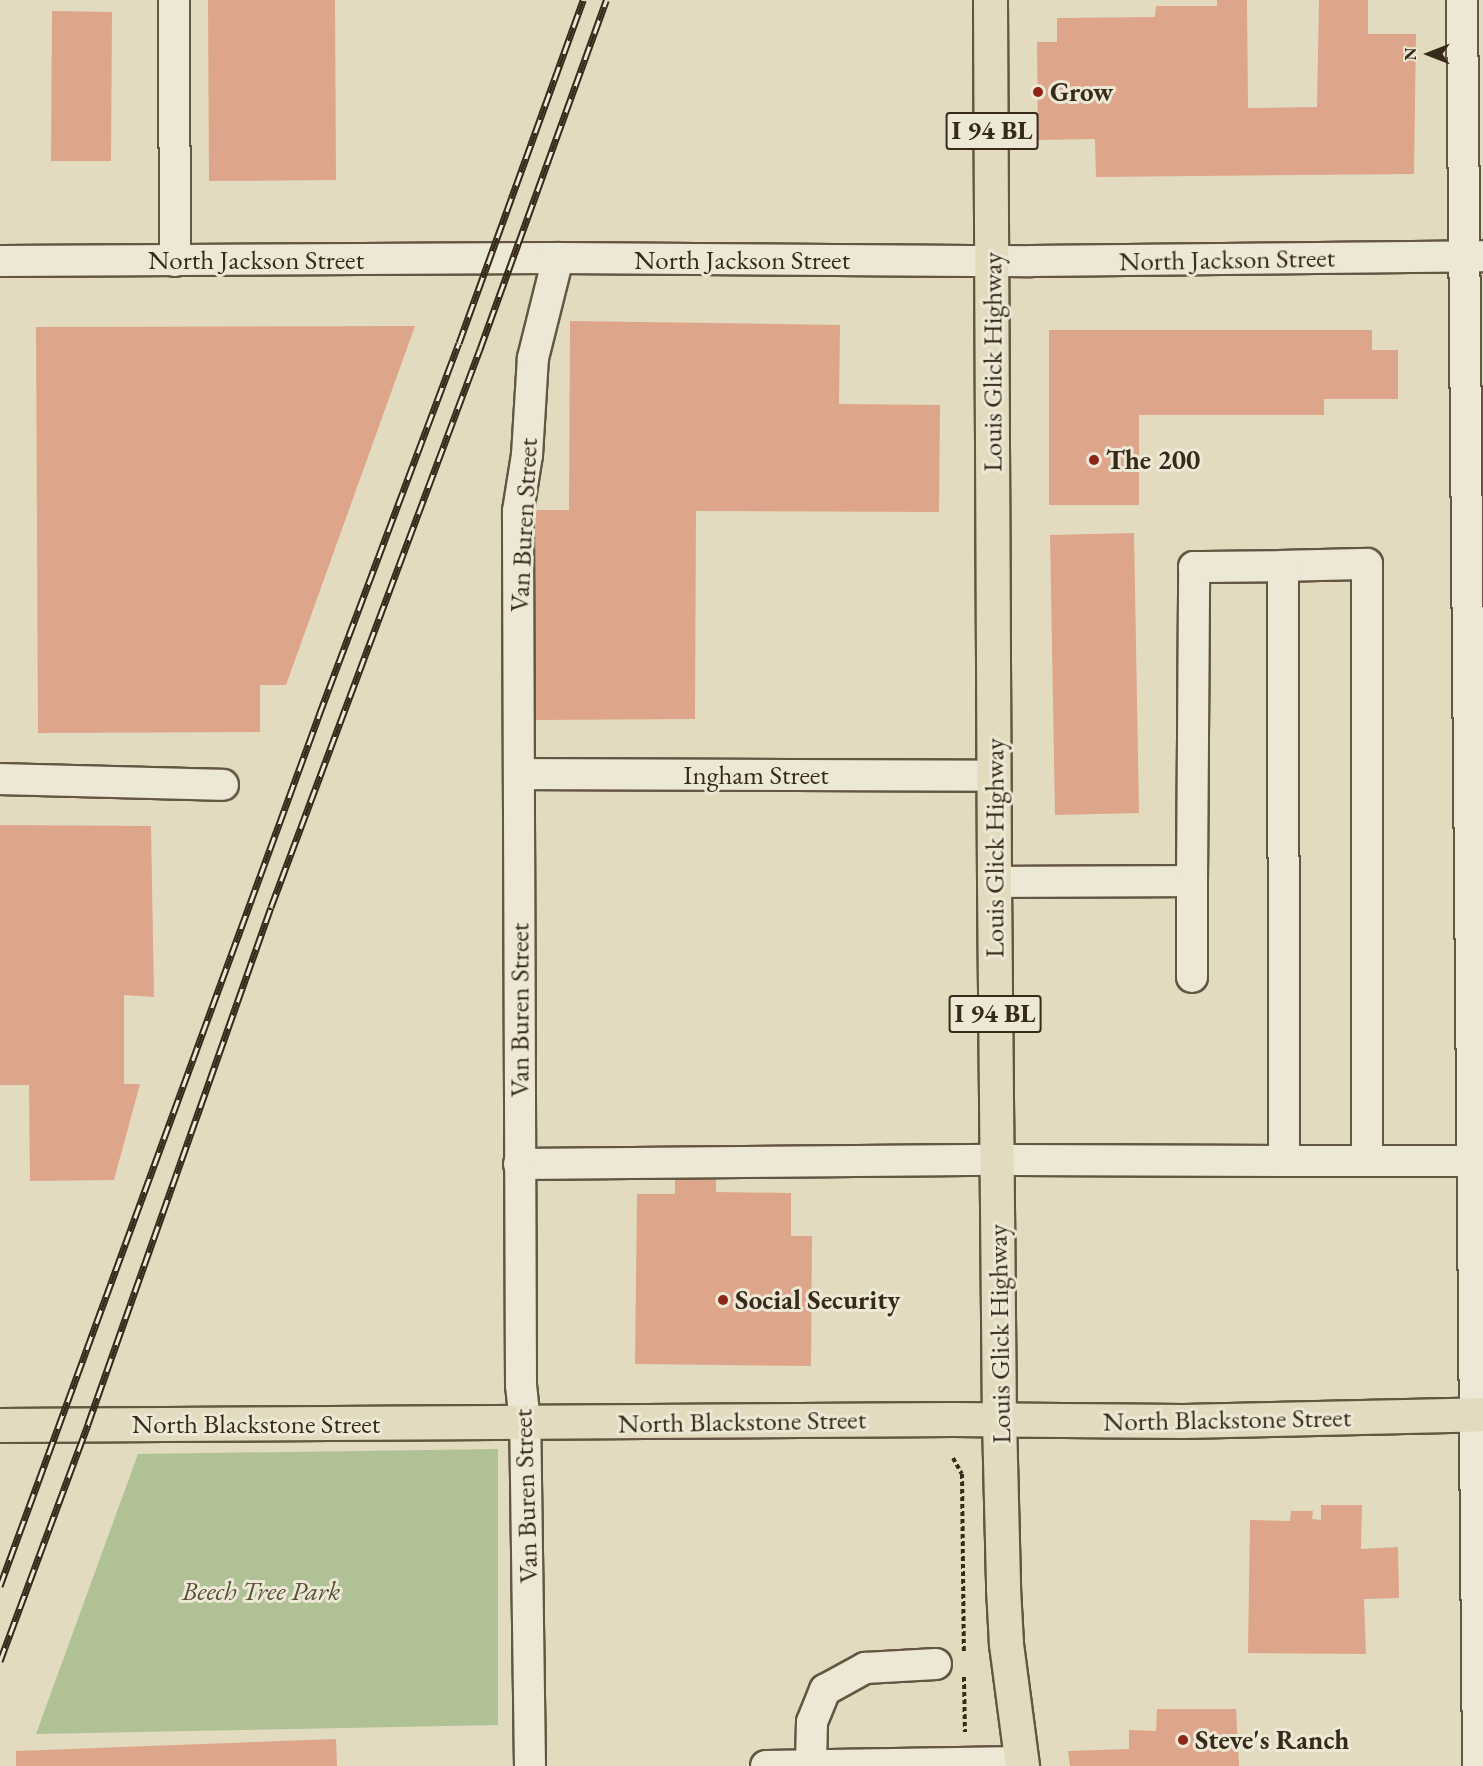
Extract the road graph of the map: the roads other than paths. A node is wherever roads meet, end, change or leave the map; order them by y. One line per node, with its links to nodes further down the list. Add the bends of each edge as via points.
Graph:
1 (174, 0): 7 (street)
2 (990, 0): 8 (main road, Louis Glick Highway / I 94 BL)
3 (1462, 0): 4 (street)
4 (1474, 256): 8 (street, North Jackson Street); 10 (street)
5 (558, 258): 7 (street, North Jackson Street); 8 (street, North Jackson Street); 11 (street, Van Buren Street, via 533,358 527,455 518,511)
6 (0, 261): 7 (street, North Jackson Street)
7 (175, 261)
8 (991, 261): 12 (main road, Louis Glick Highway / I 94 BL)
9 (1283, 566): 15 (street, via 1194,567); 20 (street); 21 (street, via 1367,564)
10 (1477, 749): 17 (street)
11 (519, 774): 12 (street, Ingham Street); 23 (street, Van Buren Street)
12 (994, 776): 16 (main road, Louis Glick Highway / I 94 BL)
13 (0, 778): 14 (street)
14 (223, 785)
15 (1192, 881): 16 (street); 18 (street)
16 (994, 882): 19 (main road, Louis Glick Highway / I 94 BL)
17 (1477, 970): 22 (street)
18 (1192, 977)
19 (997, 1160): 20 (street); 23 (street); 26 (main road, Louis Glick Highway / I 94 BL)
20 (1284, 1161): 21 (street)
21 (1367, 1161): 22 (street)
22 (1473, 1161): 24 (street)
23 (519, 1164): 27 (street, Van Buren Street, via 521,1385)
24 (1478, 1225): 25 (street)
25 (1478, 1414): 26 (main road, North Blackstone Street, via 1183,1421); 34 (street)
26 (999, 1419): 27 (main road, North Blackstone Street); 30 (main road, Louis Glick Highway / I 94 BL, via 1003,1599)
27 (525, 1423): 28 (main road, North Blackstone Street); 32 (street, Van Buren Street)
28 (0, 1425)
29 (955, 1664): 31 (street, via 865,1668 825,1690 812,1722)
30 (1021, 1764): 31 (street)
31 (811, 1765): 33 (street)
32 (530, 1766)
33 (766, 1766)
34 (1478, 1766)

